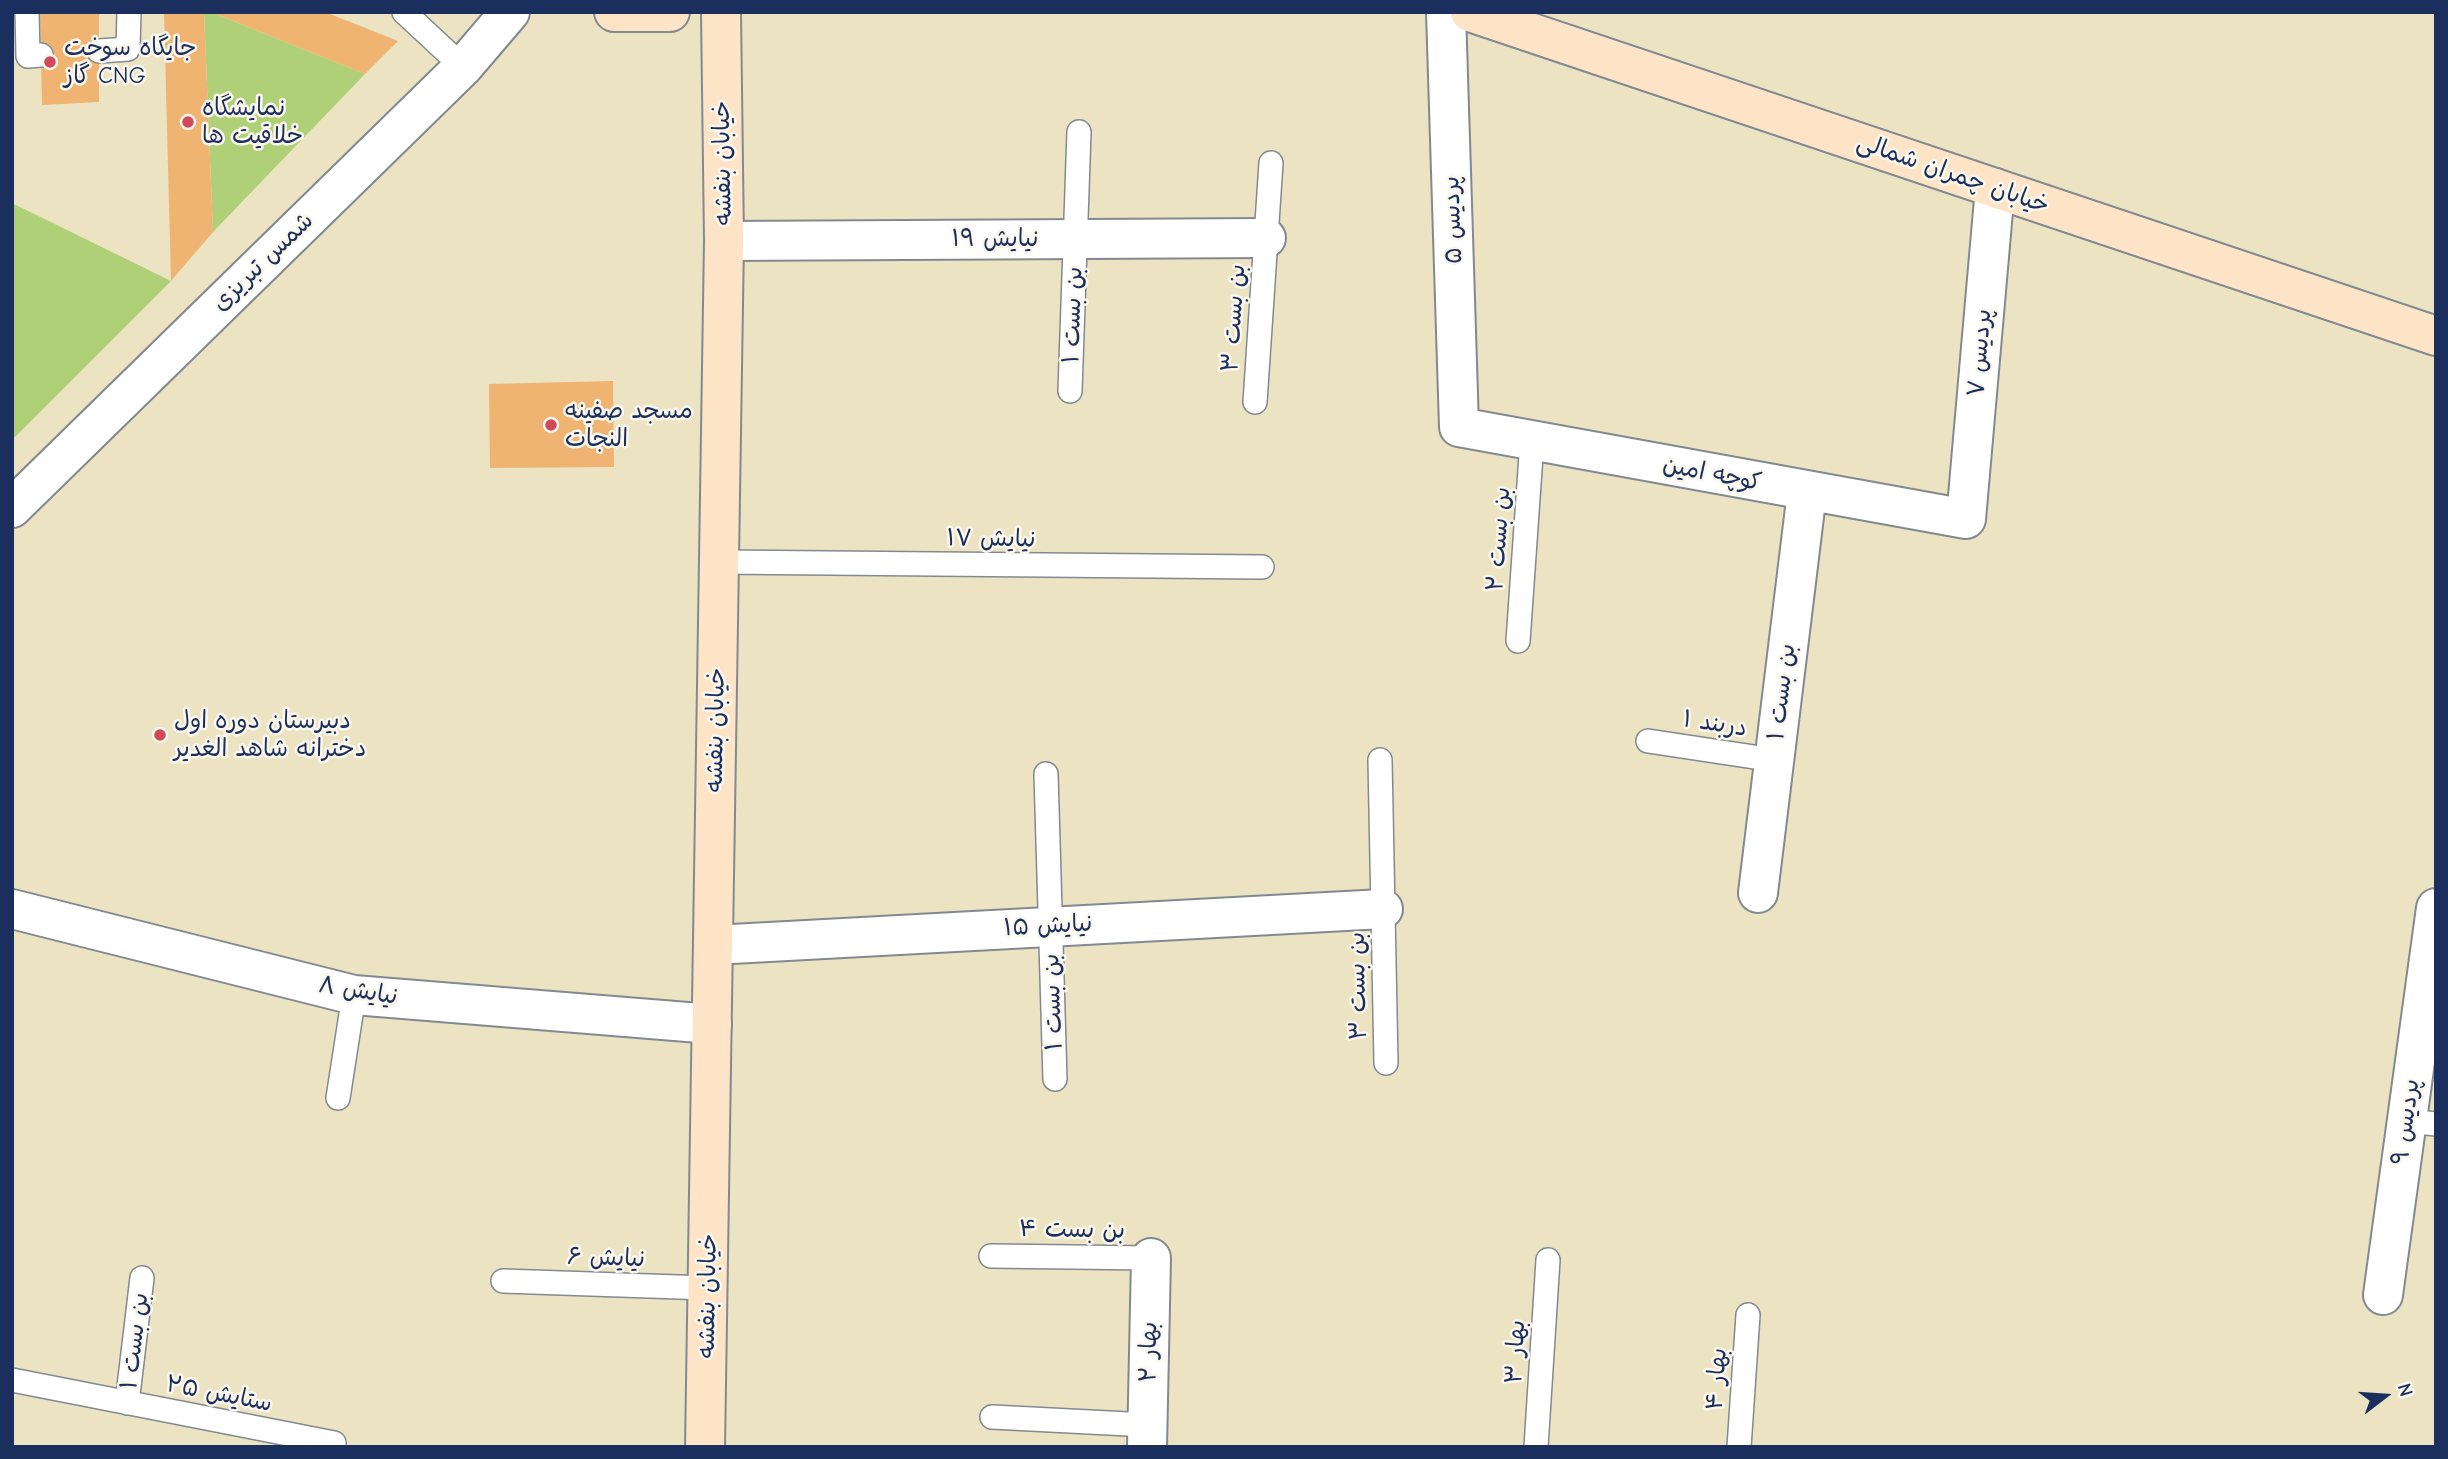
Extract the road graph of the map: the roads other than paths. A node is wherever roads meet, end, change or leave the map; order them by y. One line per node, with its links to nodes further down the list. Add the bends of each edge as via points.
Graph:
1 (27, 12): 11 (lane, via 28,55)
2 (129, 12): 10 (lane, via 128,50)
3 (404, 12): 12 (lane)
4 (510, 12): 12 (street, شمس تبریزی)
5 (614, 12): 6 (main road)
6 (670, 12)
7 (721, 12): 18 (main road, خیابان بنفشه)
8 (1446, 12): 22 (street, پردیس ۵)
9 (1470, 12): 15 (main road, خیابان چمران شمالی)
10 (99, 51)
11 (41, 55)
12 (463, 67): 25 (street, شمس تبریزی)
13 (1079, 132): 17 (lane)
14 (1271, 163): 16 (lane)
15 (1994, 188): 19 (main road, خیابان چمران شمالی); 26 (street, پردیس ۷)
16 (1266, 238): 17 (street, نیایش ۱۹); 21 (lane, بن بست ۳)
17 (1075, 239): 18 (street, نیایش ۱۹); 20 (lane, بن بست ۱)
18 (724, 241): 27 (main road, خیابان بنفشه)
19 (2436, 335)
20 (1070, 391)
21 (1255, 402)
22 (1459, 427): 23 (street, کوچه امین)
23 (1532, 441): 24 (street, کوچه امین); 29 (lane, بن بست ۲)
24 (1807, 492): 26 (street, کوچه امین); 32 (street, بن بست ۱)
25 (12, 508)
26 (1966, 519)
27 (719, 562): 28 (lane, نیایش ۱۷); 39 (main road, خیابان بنفشه)
28 (1262, 568)
29 (1518, 641)
30 (1648, 741): 32 (lane, دربند ۱)
31 (1380, 760): 37 (lane)
32 (1774, 760): 34 (street, بن بست ۱)
33 (1046, 774): 38 (lane)
34 (1758, 893)
35 (2436, 908): 45 (street, پردیس ۹)
36 (12, 909): 40 (street, نیایش ۸)
37 (1383, 909): 38 (street, نیایش ۱۵); 42 (lane, بن بست ۳)
38 (1051, 926): 39 (street, نیایش ۱۵); 43 (lane, بن بست ۱)
39 (713, 945): 41 (main road, خیابان بنفشه)
40 (354, 995): 41 (street, نیایش ۸); 44 (lane)
41 (712, 1024): 51 (main road, خیابان بنفشه)
42 (1386, 1063)
43 (1055, 1079)
44 (338, 1098)
45 (2421, 1122): 52 (street, پردیس ۹)
46 (991, 1256): 47 (lane, بن بست ۴)
47 (1151, 1258): 57 (street, بهار ۲)
48 (1548, 1260): 60 (lane, بهار ۳)
49 (142, 1279): 55 (lane, بن بست ۱)
50 (503, 1281): 51 (lane, نیایش ۶)
51 (708, 1288): 59 (main road, خیابان بنفشه)
52 (2383, 1295)
53 (1748, 1315): 61 (lane, بهار ۴)
54 (12, 1380): 55 (lane, ستایش ۲۵)
55 (127, 1403): 58 (lane, ستایش ۲۵)
56 (992, 1417): 57 (lane)
57 (1147, 1436)
58 (334, 1443)
59 (705, 1447)
60 (1536, 1447)
61 (1739, 1447)

